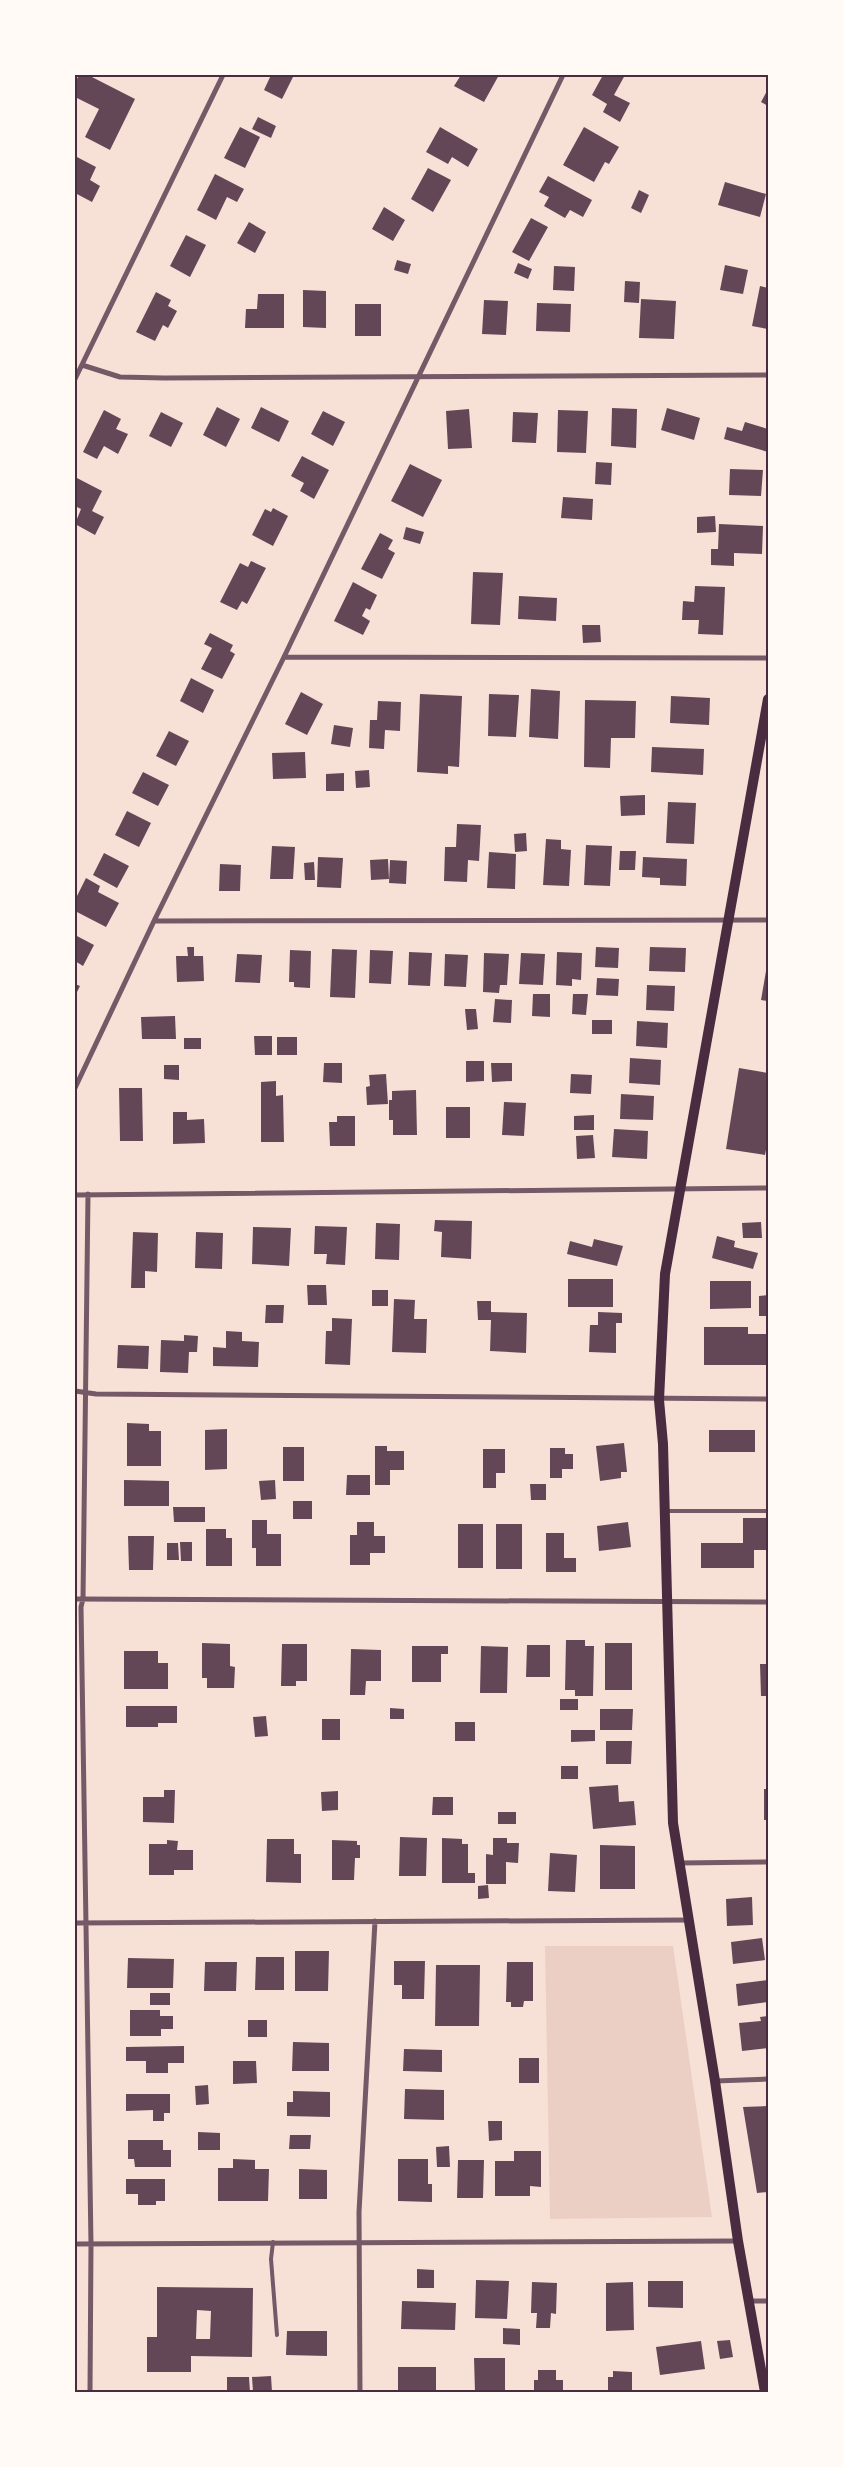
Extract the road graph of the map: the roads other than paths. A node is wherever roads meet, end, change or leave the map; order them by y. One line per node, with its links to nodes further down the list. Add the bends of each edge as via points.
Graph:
1 (223, 75): 3 (street)
2 (563, 75): 5 (street)
3 (82, 364): 5 (street, via 120,377); 6 (street)
4 (768, 375): 5 (street)
5 (419, 377): 7 (street)
6 (75, 379)
7 (284, 657): 8 (street); 10 (street)
8 (768, 658)
9 (768, 700): 11 (main road)
10 (154, 920): 11 (street); 13 (street)
11 (727, 920): 12 (street); 15 (main road)
12 (768, 920)
13 (75, 1088)
14 (768, 1188): 15 (street)
15 (681, 1189): 16 (street); 21 (main road, via 665,1274)
16 (88, 1194): 17 (street); 19 (street)
17 (75, 1195)
18 (75, 1390): 19 (street)
19 (85, 1392): 21 (street); 25 (street)
20 (768, 1399): 21 (street)
21 (659, 1400): 23 (main road)
22 (768, 1510): 23 (lane)
23 (664, 1512): 26 (main road)
24 (75, 1599): 25 (street)
25 (83, 1599): 26 (street); 33 (street)
26 (665, 1602): 27 (street); 29 (main road, via 673,1823)
27 (768, 1602)
28 (768, 1862): 29 (street)
29 (680, 1863): 30 (main road)
30 (690, 1920): 31 (street); 35 (main road)
31 (375, 1921): 33 (street); 36 (street, via 359,2212)
32 (75, 1923): 33 (street)
33 (86, 1923): 40 (street)
34 (768, 2079): 35 (street)
35 (715, 2081): 37 (main road)
36 (361, 2241): 37 (street); 38 (street); 45 (street)
37 (738, 2241): 41 (main road)
38 (273, 2242): 40 (street); 43 (lane, via 271,2266)
39 (75, 2244): 40 (street)
40 (91, 2244): 44 (street)
41 (751, 2301): 42 (street); 46 (main road)
42 (768, 2301)
43 (277, 2335)
44 (90, 2392)
45 (360, 2392)
46 (765, 2392)

